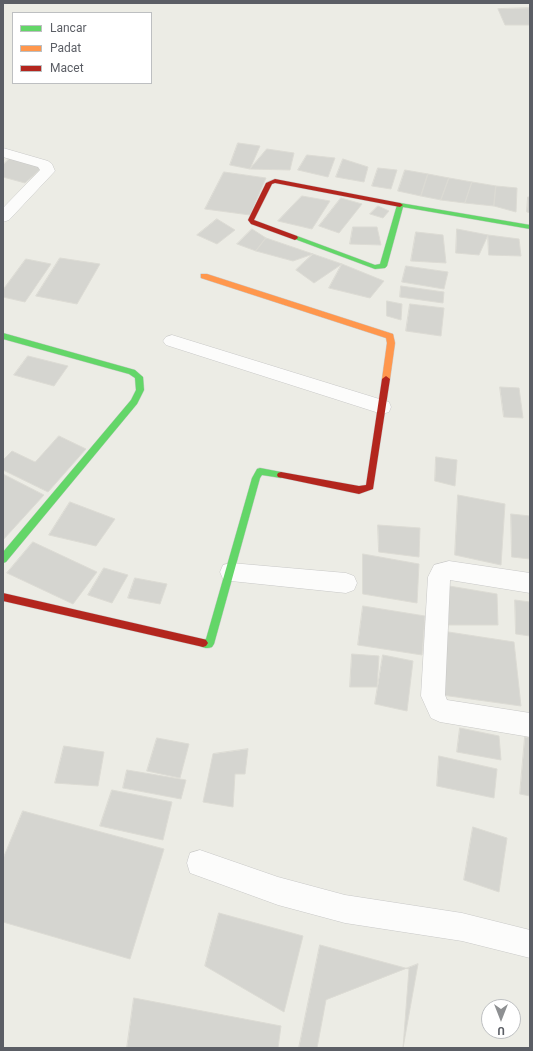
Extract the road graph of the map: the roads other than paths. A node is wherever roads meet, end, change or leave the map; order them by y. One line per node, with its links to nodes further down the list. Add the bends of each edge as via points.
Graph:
1 (3, 152): 3 (street, via 43,164 48,171)
2 (400, 205): 2 (street, via 383,266 374,267 253,223 251,220 269,183 275,181); 4 (street)
3 (3, 217)
4 (530, 227)
5 (204, 276): 8 (street, via 390,336)
6 (3, 336): 9 (street, via 132,372 139,377 140,390 134,402)
7 (172, 341): 8 (street)
8 (382, 407): 10 (street, via 370,487 359,490 260,471)
9 (3, 559)
10 (230, 572): 12 (street); 13 (street, via 209,644)
11 (530, 582): 14 (street, via 449,570 442,572 439,577 433,696 440,710)
12 (346, 583)
13 (3, 597)
14 (530, 725)
15 (200, 863): 16 (street, via 278,891 345,909 462,927)
16 (530, 944)

